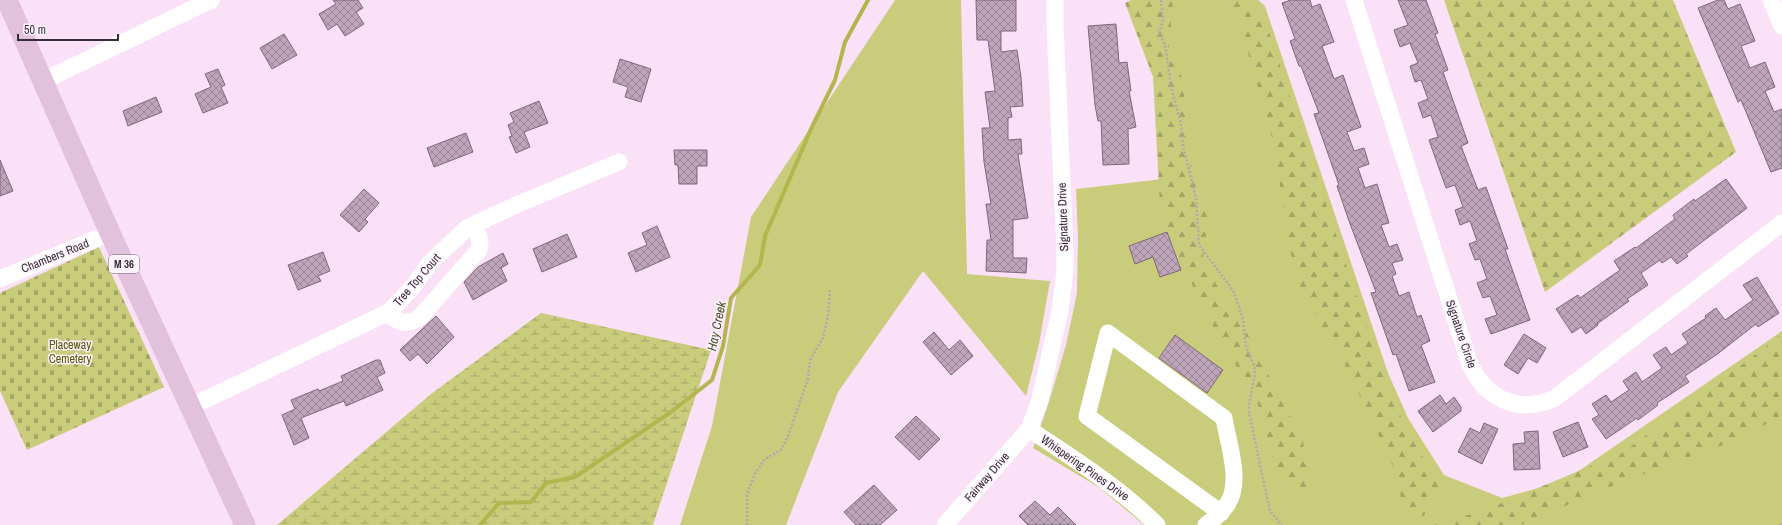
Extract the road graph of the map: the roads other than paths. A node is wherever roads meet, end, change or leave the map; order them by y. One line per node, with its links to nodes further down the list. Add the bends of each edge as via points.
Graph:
1 (7, 0): 7 (main road, M 36)
2 (211, 0): 7 (street)
3 (1055, 0): 15 (street, Signature Drive, via 1065,271 1060,311 1039,402)
4 (1354, 0): 9 (street, Signature Circle, via 1469,362 1478,380 1501,399 1527,405 1555,398)
5 (1771, 0): 6 (street)
6 (1782, 26)
7 (43, 80): 11 (main road, M 36)
8 (619, 162): 10 (street, Tree Top Court)
9 (1782, 223)
10 (474, 224): 13 (street, Tree Top Court, via 430,263 400,302); 13 (street, via 480,241 479,250 421,316 405,323)
11 (110, 233): 12 (street, Chambers Road); 14 (main road, M 36)
12 (0, 279)
13 (387, 313): 14 (street, Tree Top Court)
14 (190, 407): 17 (main road, M 36)
15 (1029, 429): 18 (street, Fairway Drive); 19 (street, Whispering Pines Drive, via 1104,479)
16 (1221, 513): 16 (street, via 1232,497 1234,485 1224,418 1108,333 1087,416); 20 (street)
17 (245, 525)
18 (945, 525)
19 (1157, 525)
20 (1206, 525)

